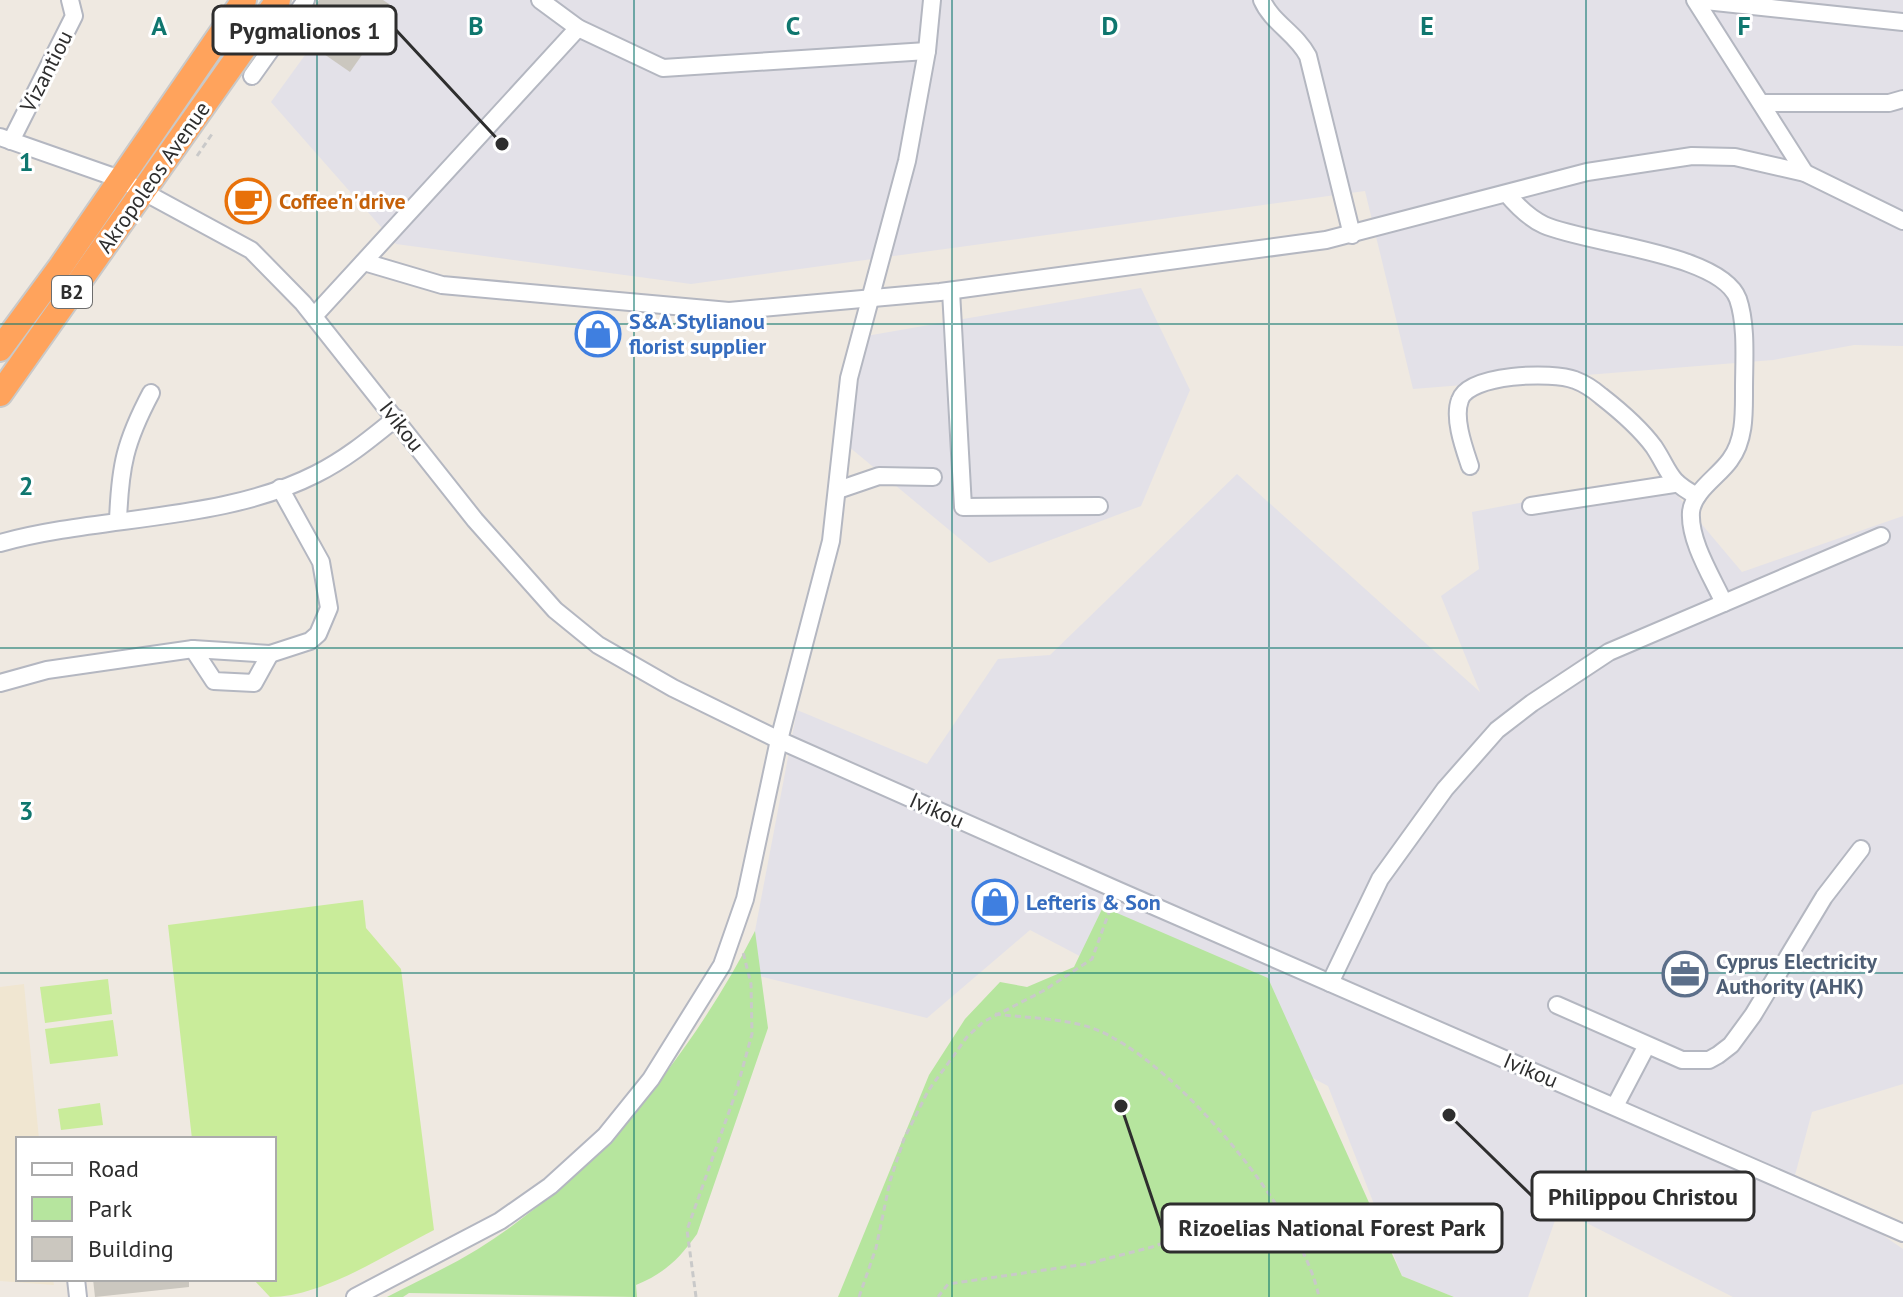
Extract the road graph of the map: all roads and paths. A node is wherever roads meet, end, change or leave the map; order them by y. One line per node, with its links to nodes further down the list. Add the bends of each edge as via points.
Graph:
1 (70, 0): 16 (street, Vizantiou, via 74,16)
2 (244, 0): 19 (highway, Akropoleos Avenue / B2)
3 (278, 0): 20 (highway, Akropoleos Avenue / B2)
4 (306, 0): 12 (street)
5 (540, 0): 10 (street)
6 (932, 0): 11 (street)
7 (1262, 0): 23 (street, via 1267,12 1299,38 1308,56)
8 (1696, 0): 9 (street); 14 (street)
9 (1903, 22)
10 (578, 28): 11 (street, via 663,68); 24 (street)
11 (927, 51): 26 (street, via 907,161)
12 (252, 76)
13 (1903, 99): 14 (street)
14 (1761, 103): 18 (street)
15 (212, 134): 17 (path)
16 (5, 139): 19 (street, Ivikou)
17 (197, 156)
18 (1805, 173): 21 (street, via 1735,157 1692,156 1632,162); 22 (street)
19 (120, 179): 20 (street, Ivikou); 28 (highway, Akropoleos Avenue / B2)
20 (145, 190): 27 (street, Ivikou, via 251,250); 30 (highway, Akropoleos Avenue / B2)
21 (1507, 194): 23 (street); 37 (street, via 1546,226 1685,263 1732,288 1740,311 1741,435 1733,457)
22 (1903, 221)
23 (1352, 235): 25 (street)
24 (364, 262): 26 (street, via 442,285 729,311); 27 (street)
25 (951, 291): 26 (street); 38 (street, via 963,507)
26 (869, 299): 36 (street, via 849,378)
27 (314, 316): 31 (street, Ivikou)
28 (0, 349)
29 (151, 393): 40 (street, via 128,436)
30 (0, 394)
31 (396, 418): 35 (street, via 349,456); 47 (street, Ivikou, via 475,520 555,610 598,645)
32 (1470, 466): 34 (street, via 1458,410 1464,392 1509,377 1546,374 1574,379 1599,394 1653,446)
33 (933, 477): 36 (street, via 879,476)
34 (1674, 484): 37 (street); 39 (street)
35 (280, 488): 40 (street); 45 (street, via 321,562 329,608 310,641)
36 (838, 490): 47 (street, via 831,541)
37 (1697, 496): 43 (street, via 1691,516 1695,537)
38 (1099, 506)
39 (1531, 506)
40 (118, 521): 42 (street)
41 (1881, 536): 43 (street)
42 (0, 543)
43 (1724, 603): 51 (street, via 1609,652 1497,730 1445,789 1380,879)
44 (193, 649): 45 (street); 45 (street, via 214,681 254,683); 46 (street, via 47,670)
45 (270, 654)
46 (0, 683)
47 (779, 740): 49 (street, Ivikou); 50 (street)
48 (1861, 849): 54 (street, via 1824,897 1731,1045 1709,1060 1696,1061)
49 (1117, 890): 51 (street, Ivikou); 53 (path, via 1092,959)
50 (733, 935): 58 (street, via 722,965 651,1079 605,1136 550,1186 500,1221); 59 (path, via 751,984 752,1034 687,1230)
51 (1330, 983): 55 (street, Ivikou)
52 (1557, 1005): 54 (street)
53 (995, 1014): 56 (path, via 1092,1028 1147,1060 1262,1180); 60 (path, via 967,1037 928,1091 904,1139)
54 (1646, 1047): 55 (street)
55 (1615, 1106): 57 (street, Ivikou)
56 (1288, 1221): 61 (path, via 1262,1227 1209,1227 1086,1264 948,1284); 62 (path)
57 (1903, 1233)
58 (355, 1297)
59 (696, 1297)
60 (859, 1297)
61 (938, 1297)
62 (1319, 1297)

